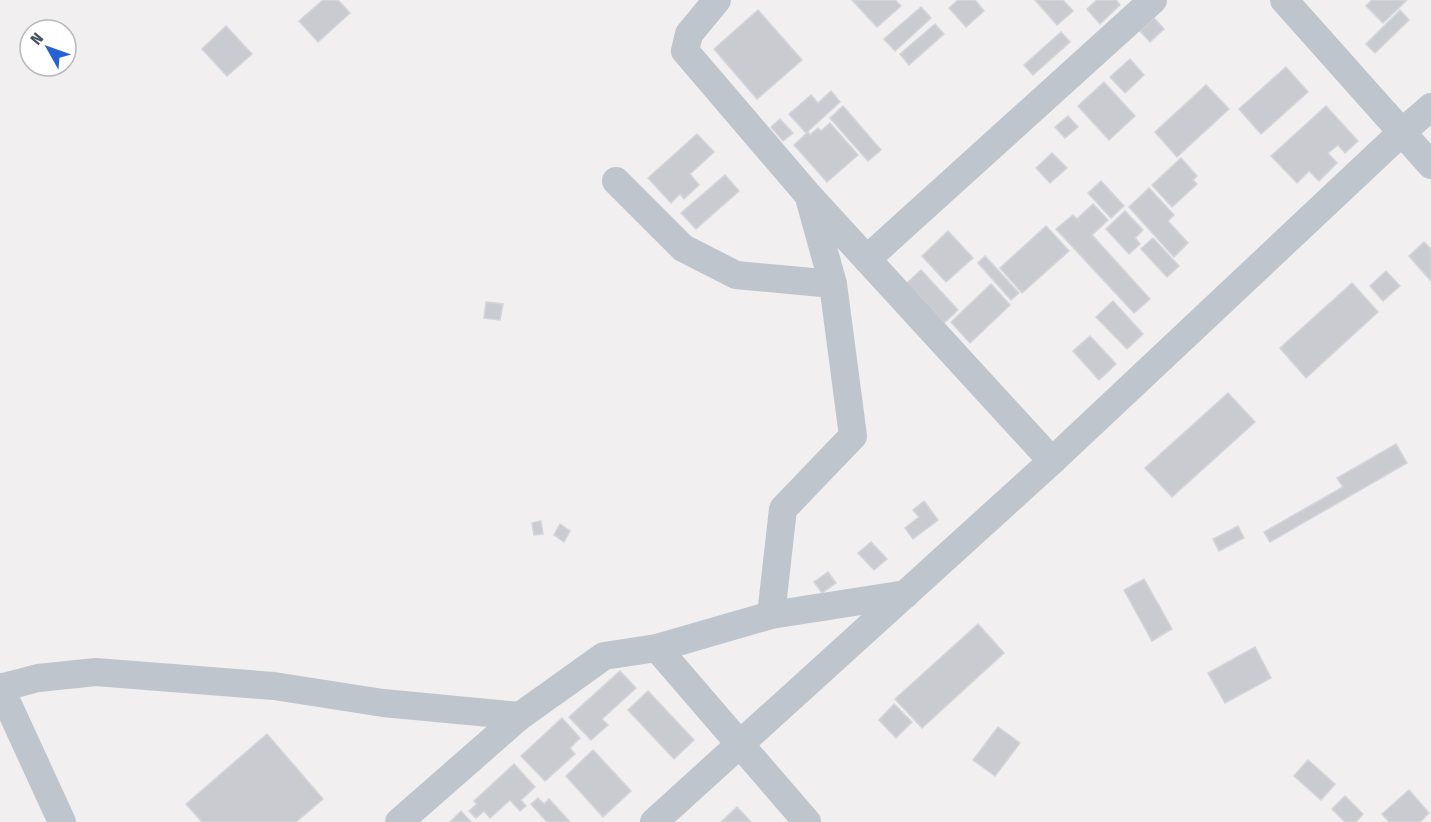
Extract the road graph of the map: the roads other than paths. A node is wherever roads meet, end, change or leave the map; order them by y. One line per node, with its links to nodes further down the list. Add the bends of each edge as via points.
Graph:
1 (717, 0): 8 (street, via 688,34 685,51)
2 (1153, 0): 9 (street)
3 (1284, 0): 5 (street)
4 (1431, 108): 5 (street)
5 (1402, 132): 6 (street); 11 (street)
6 (1431, 165)
7 (616, 181): 10 (street, via 683,248 736,274)
8 (808, 196): 9 (street); 10 (street)
9 (867, 259): 11 (street)
10 (833, 284): 13 (street, via 853,436 783,509)
11 (1052, 461): 12 (street)
12 (906, 594): 13 (street); 17 (street)
13 (771, 615): 14 (street)
14 (657, 648): 16 (street, via 604,656); 17 (street)
15 (0, 688): 16 (street, via 38,678 96,672 274,686 383,703); 18 (street)
16 (520, 716): 19 (street)
17 (740, 745): 20 (street); 21 (street)
18 (62, 822)
19 (399, 822)
20 (654, 822)
21 (807, 822)

